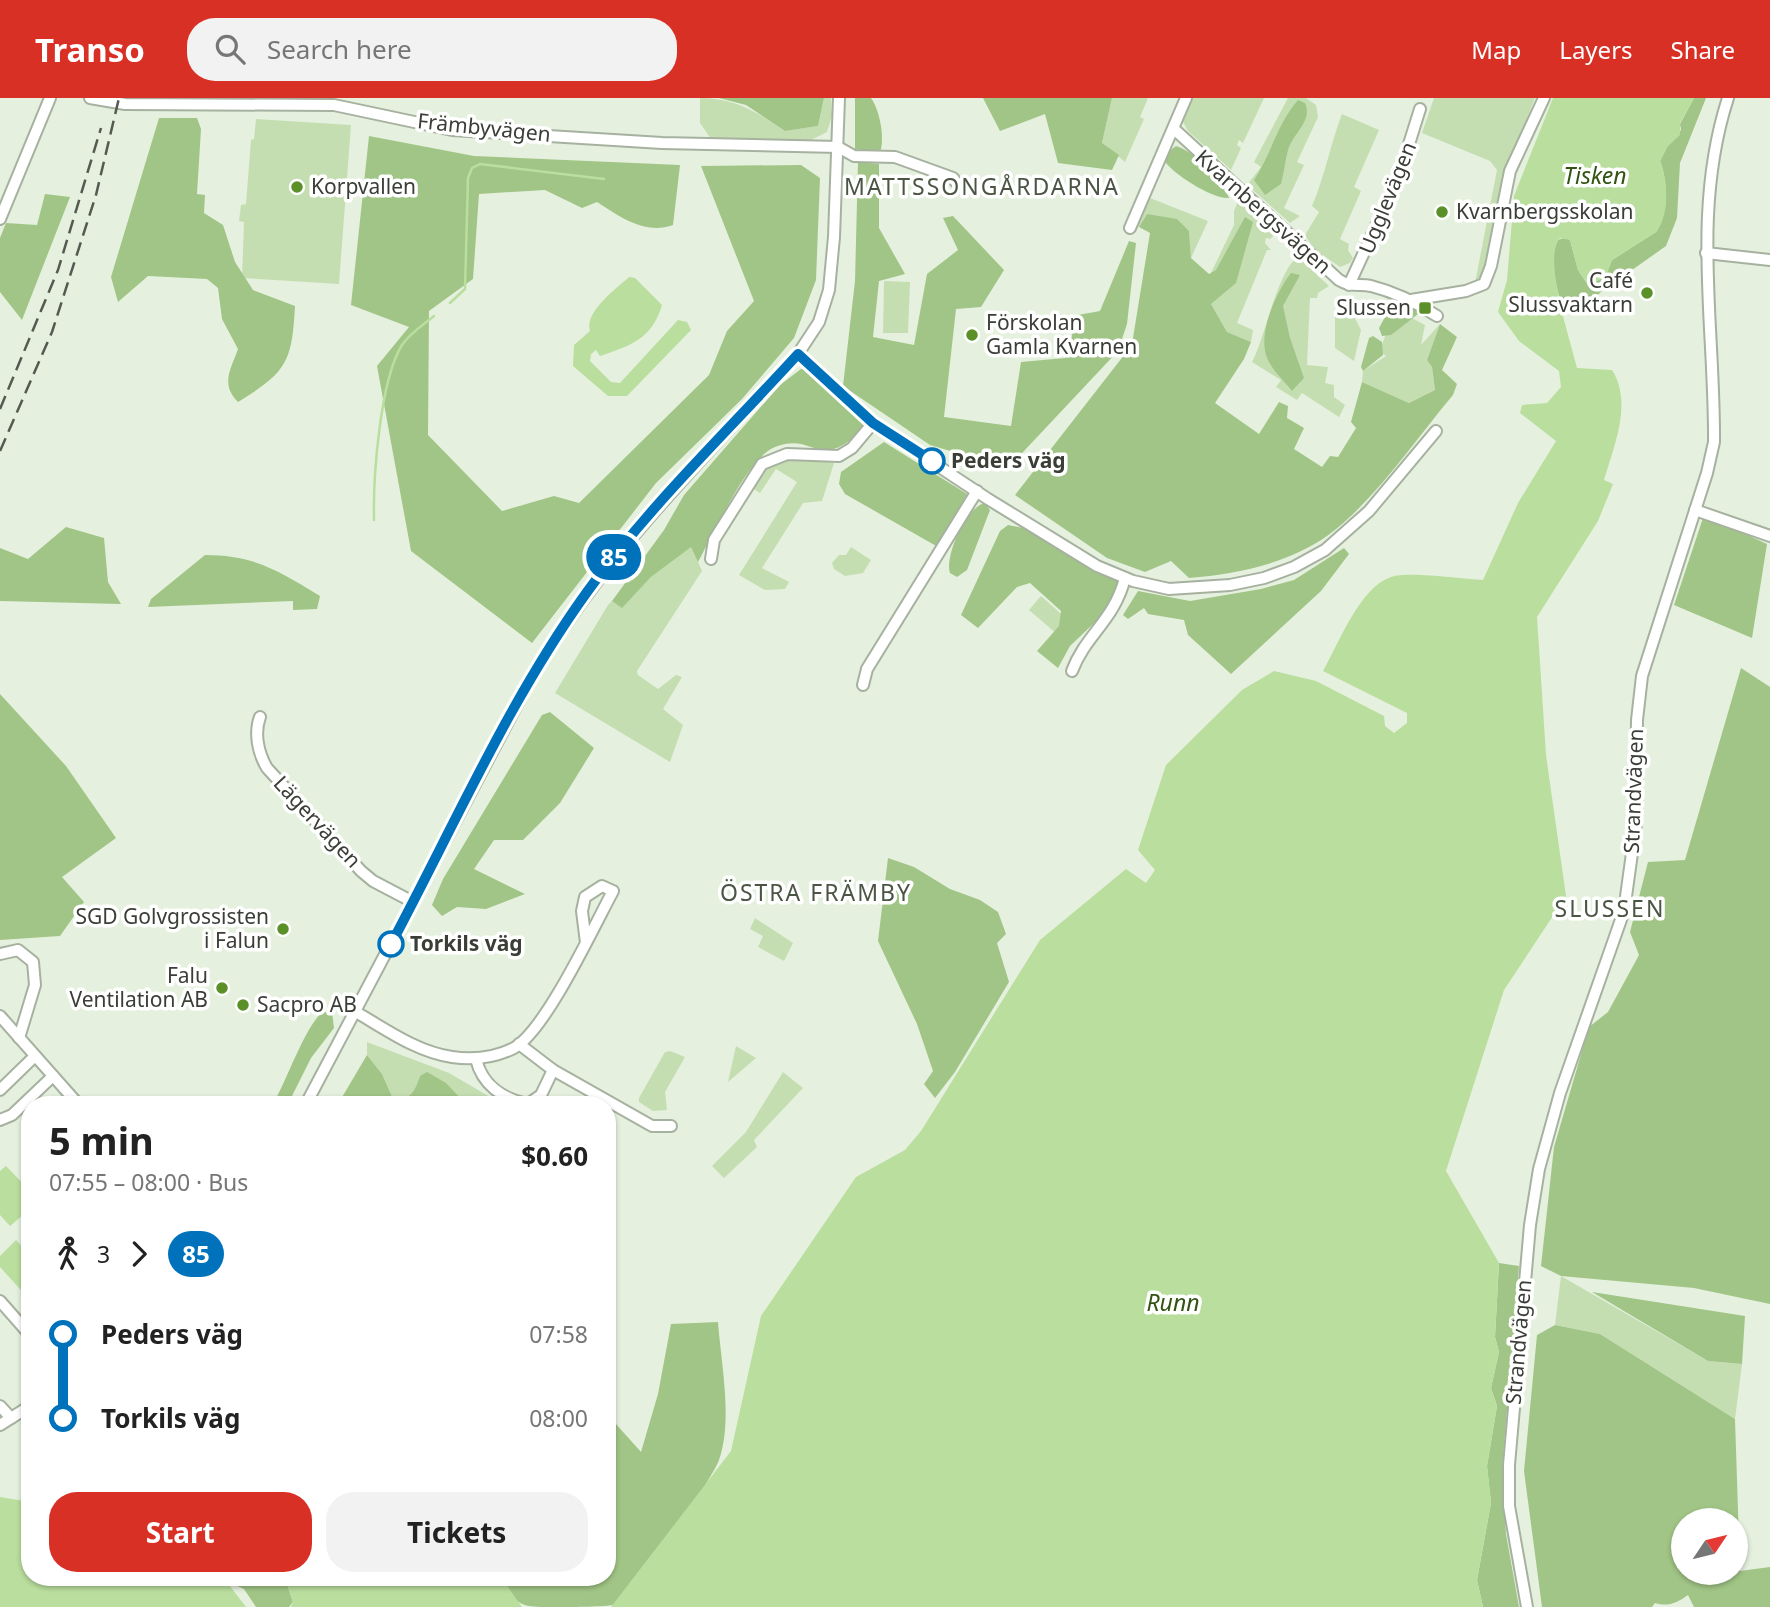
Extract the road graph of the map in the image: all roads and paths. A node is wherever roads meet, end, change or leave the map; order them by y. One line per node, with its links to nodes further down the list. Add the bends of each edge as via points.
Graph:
1 (50, 98): 11 (street)
2 (90, 98): 9 (street, Främbyvägen, via 125,104 334,105 452,130 662,143)
3 (839, 98): 9 (street)
4 (1186, 98): 8 (street, Kvarnbergsvägen)
5 (1544, 98): 16 (street, via 1510,171 1484,284)
6 (1728, 98): 13 (street, Strandvägen, via 1709,185)
7 (1420, 109): 15 (street, Ugglevägen, via 1399,176)
8 (1174, 129): 12 (street, Kvarnbergsvägen); 15 (street, Kvarnbergsvägen, via 1321,266)
9 (838, 147): 10 (street, Främbyvägen, via 854,156 895,157); 18 (street, via 829,289 819,322)
10 (956, 183)
11 (0, 219)
12 (1130, 228)
13 (1706, 253): 14 (street); 22 (street, Strandvägen, via 1714,442)
14 (1770, 260)
15 (1349, 285): 16 (street, Kvarnbergsvägen, via 1372,286)
16 (1411, 300): 17 (street)
17 (1437, 316)
18 (798, 354): 19 (street); 29 (street, via 641,524 588,590 528,684)
19 (873, 423): 21 (street); 24 (street, via 852,449 839,456 787,454 762,464 714,540)
20 (1436, 430): 25 (street, via 1351,529 1294,567 1264,578 1199,588 1161,588)
21 (977, 491): 25 (street); 27 (street, via 867,669)
22 (1695, 510): 23 (street); 57 (street, Strandvägen, via 1640,687 1636,824 1624,911 1556,1105 1530,1225 1509,1465 1509,1506)
23 (1770, 536)
24 (711, 559)
25 (1125, 578): 26 (street, via 1119,603 1077,656)
26 (1072, 671)
27 (863, 685)
28 (260, 717): 29 (street, Lägervägen, via 260,751 267,768 361,871)
29 (413, 902): 32 (street)
30 (586, 943): 30 (street, via 585,897 602,886 613,891); 35 (street, via 543,1016)
31 (0, 954): 34 (street, via 18,950 33,962 35,985)
32 (356, 1012): 37 (street, via 425,1049); 43 (street)
33 (1, 1020): 34 (street)
34 (19, 1038): 36 (street)
35 (519, 1044): 37 (street); 38 (street)
36 (36, 1056): 39 (street); 40 (street)
37 (476, 1059): 44 (street, via 486,1083)
38 (553, 1070): 45 (street); 46 (street)
39 (53, 1076): 41 (street); 42 (street)
40 (0, 1090)
41 (32, 1096)
42 (71, 1096)
43 (310, 1096)
44 (507, 1096)
45 (541, 1096)
46 (599, 1096)
47 (21, 1106): 49 (street)
48 (616, 1106): 50 (street, via 652,1126)
49 (0, 1120)
50 (671, 1126)
51 (0, 1301): 52 (street)
52 (21, 1325)
53 (0, 1406): 55 (street)
54 (21, 1412): 55 (street)
55 (11, 1418): 56 (street)
56 (0, 1425)
57 (1527, 1607)

